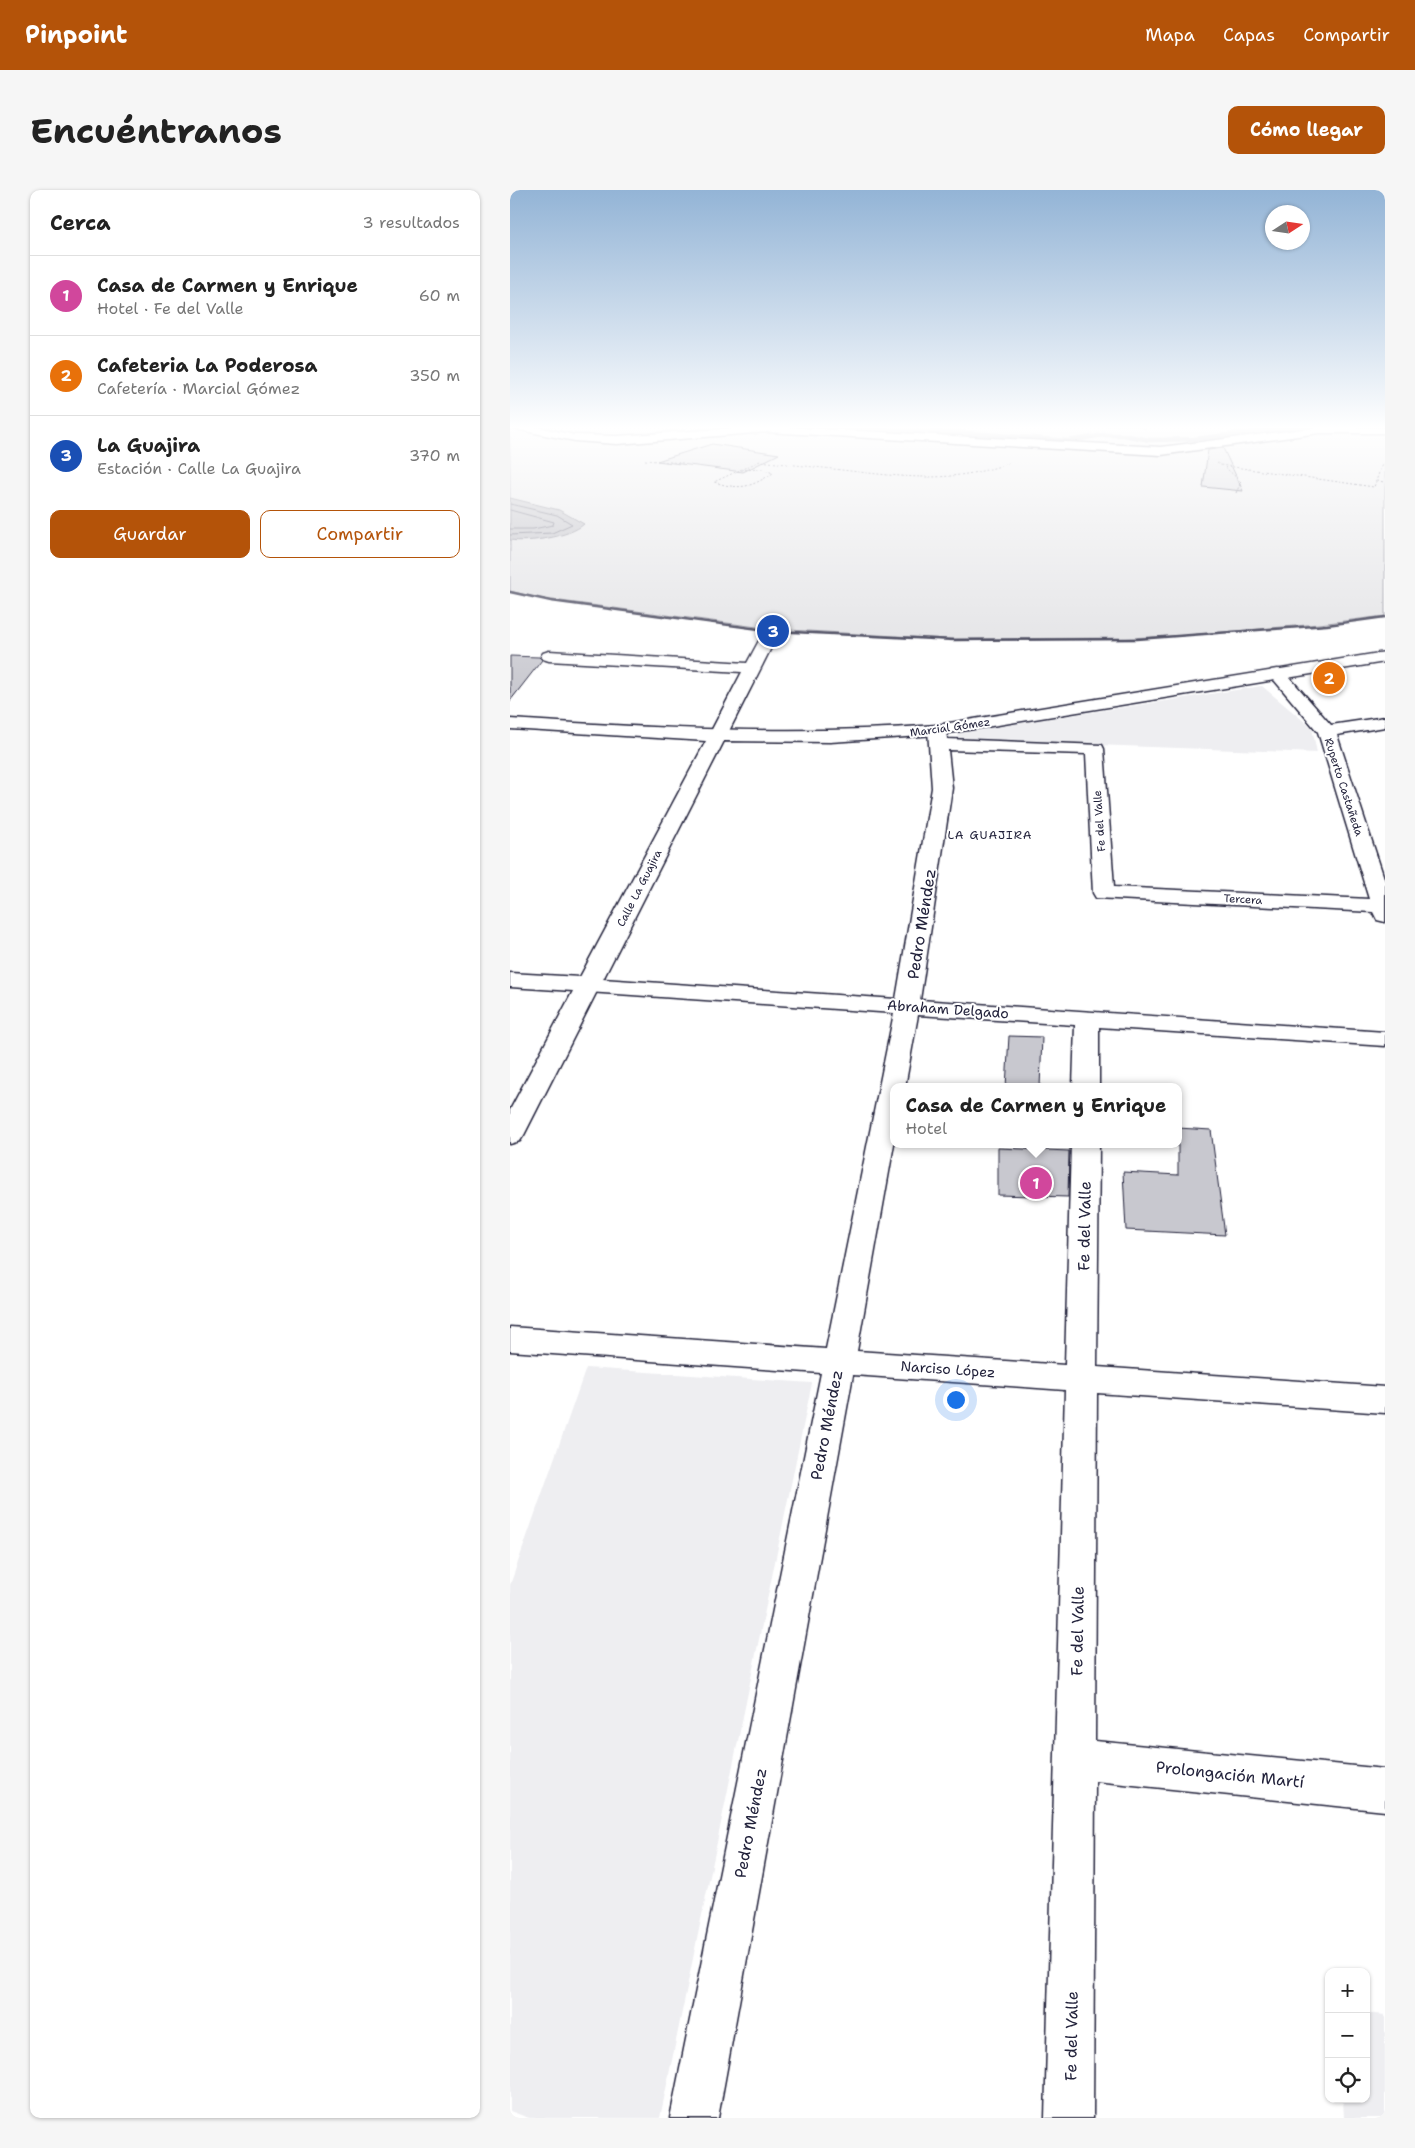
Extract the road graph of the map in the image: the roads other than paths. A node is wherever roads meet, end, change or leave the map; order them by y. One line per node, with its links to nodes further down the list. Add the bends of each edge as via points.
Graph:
1 (766, 640): 4 (street, Calle La Guajira)
2 (549, 656): 4 (street)
3 (1385, 657): 5 (street, Marcial Gómez)
4 (751, 668): 9 (street, Calle La Guajira)
5 (1277, 674): 8 (street, Ruperto Castañeda); 10 (street, Marcial Gómez)
6 (1385, 722): 8 (street)
7 (510, 724): 9 (street, Marcial Gómez)
8 (1326, 731): 12 (street, Ruperto Castañeda)
9 (717, 737): 10 (street, Marcial Gómez); 14 (street, Calle La Guajira)
10 (938, 737): 11 (street, Fe del Valle, via 1095,749); 15 (street, Pedro Méndez, via 942,788)
11 (1104, 893): 12 (street, Tercera)
12 (1384, 911)
13 (510, 980): 14 (street, Abraham Delgado)
14 (588, 985): 15 (street, Abraham Delgado); 21 (street, Calle La Guajira)
15 (907, 1006): 16 (street, Abraham Delgado); 18 (street, Pedro Méndez)
16 (1087, 1019): 17 (street, Abraham Delgado); 19 (street)
17 (1385, 1040)
18 (892, 1083)
19 (1086, 1083)
20 (890, 1094): 24 (street, Pedro Méndez)
21 (510, 1135)
22 (1085, 1148): 25 (street, Fe del Valle)
23 (510, 1339): 24 (street, Narciso López)
24 (838, 1362): 25 (street, Narciso López); 29 (street, Pedro Méndez)
25 (1081, 1378): 26 (street, Narciso López); 27 (street, Fe del Valle)
26 (1385, 1400)
27 (1075, 1759): 28 (street, Prolongación Martí); 30 (street, Fe del Valle)
28 (1385, 1790)
29 (694, 2118)
30 (1069, 2118)

